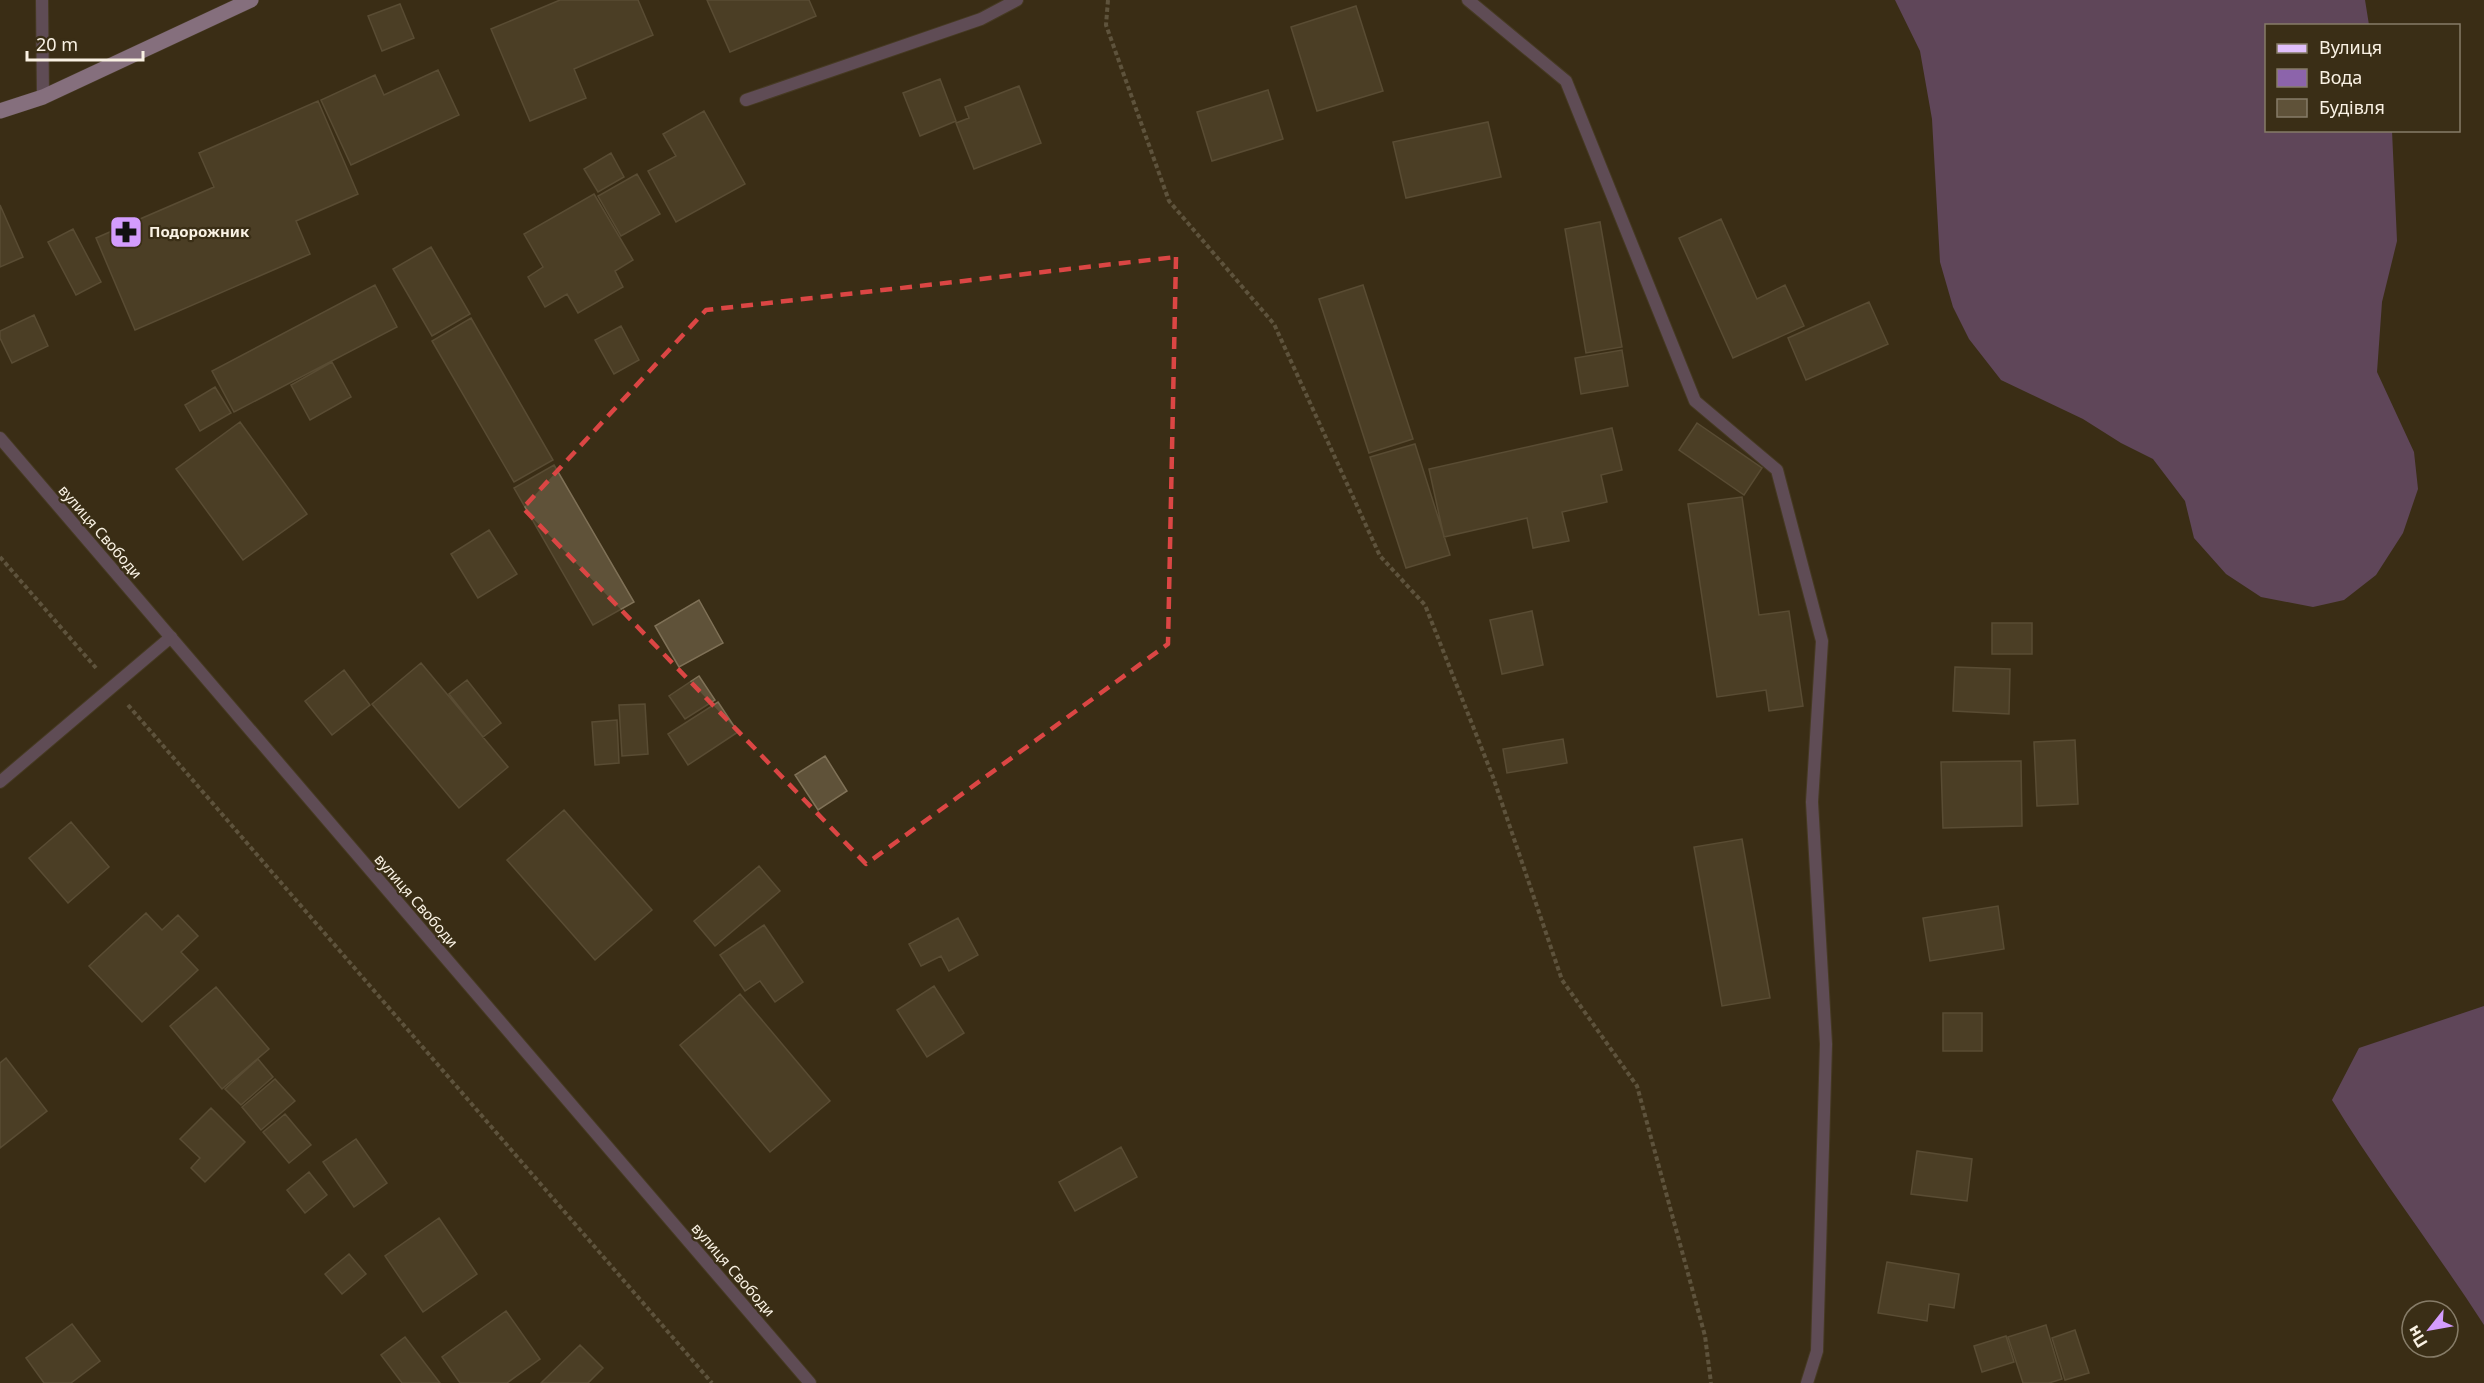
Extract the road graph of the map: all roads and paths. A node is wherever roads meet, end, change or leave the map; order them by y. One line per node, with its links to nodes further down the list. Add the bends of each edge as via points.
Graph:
1 (42, 0): 6 (street)
2 (251, 0): 6 (main road)
3 (1017, 0): 7 (street, via 981,20)
4 (1107, 0): 16 (path, via 1106,25 1169,201 1274,324 1380,555 1425,605 1493,777 1562,980 1637,1086 1705,1336)
5 (1468, 0): 17 (street, via 1566,81 1695,401 1777,470 1822,641 1812,802 1826,1044 1817,1352)
6 (43, 97): 8 (main road)
7 (746, 100)
8 (0, 111)
9 (0, 438): 11 (street, вулиця Свободи)
10 (0, 557): 12 (path)
11 (171, 637): 12 (street); 15 (street, вулиця Свободи)
12 (111, 686): 13 (street); 14 (path)
13 (0, 782)
14 (712, 1383)
15 (810, 1383)
16 (1711, 1383)
17 (1807, 1383)

